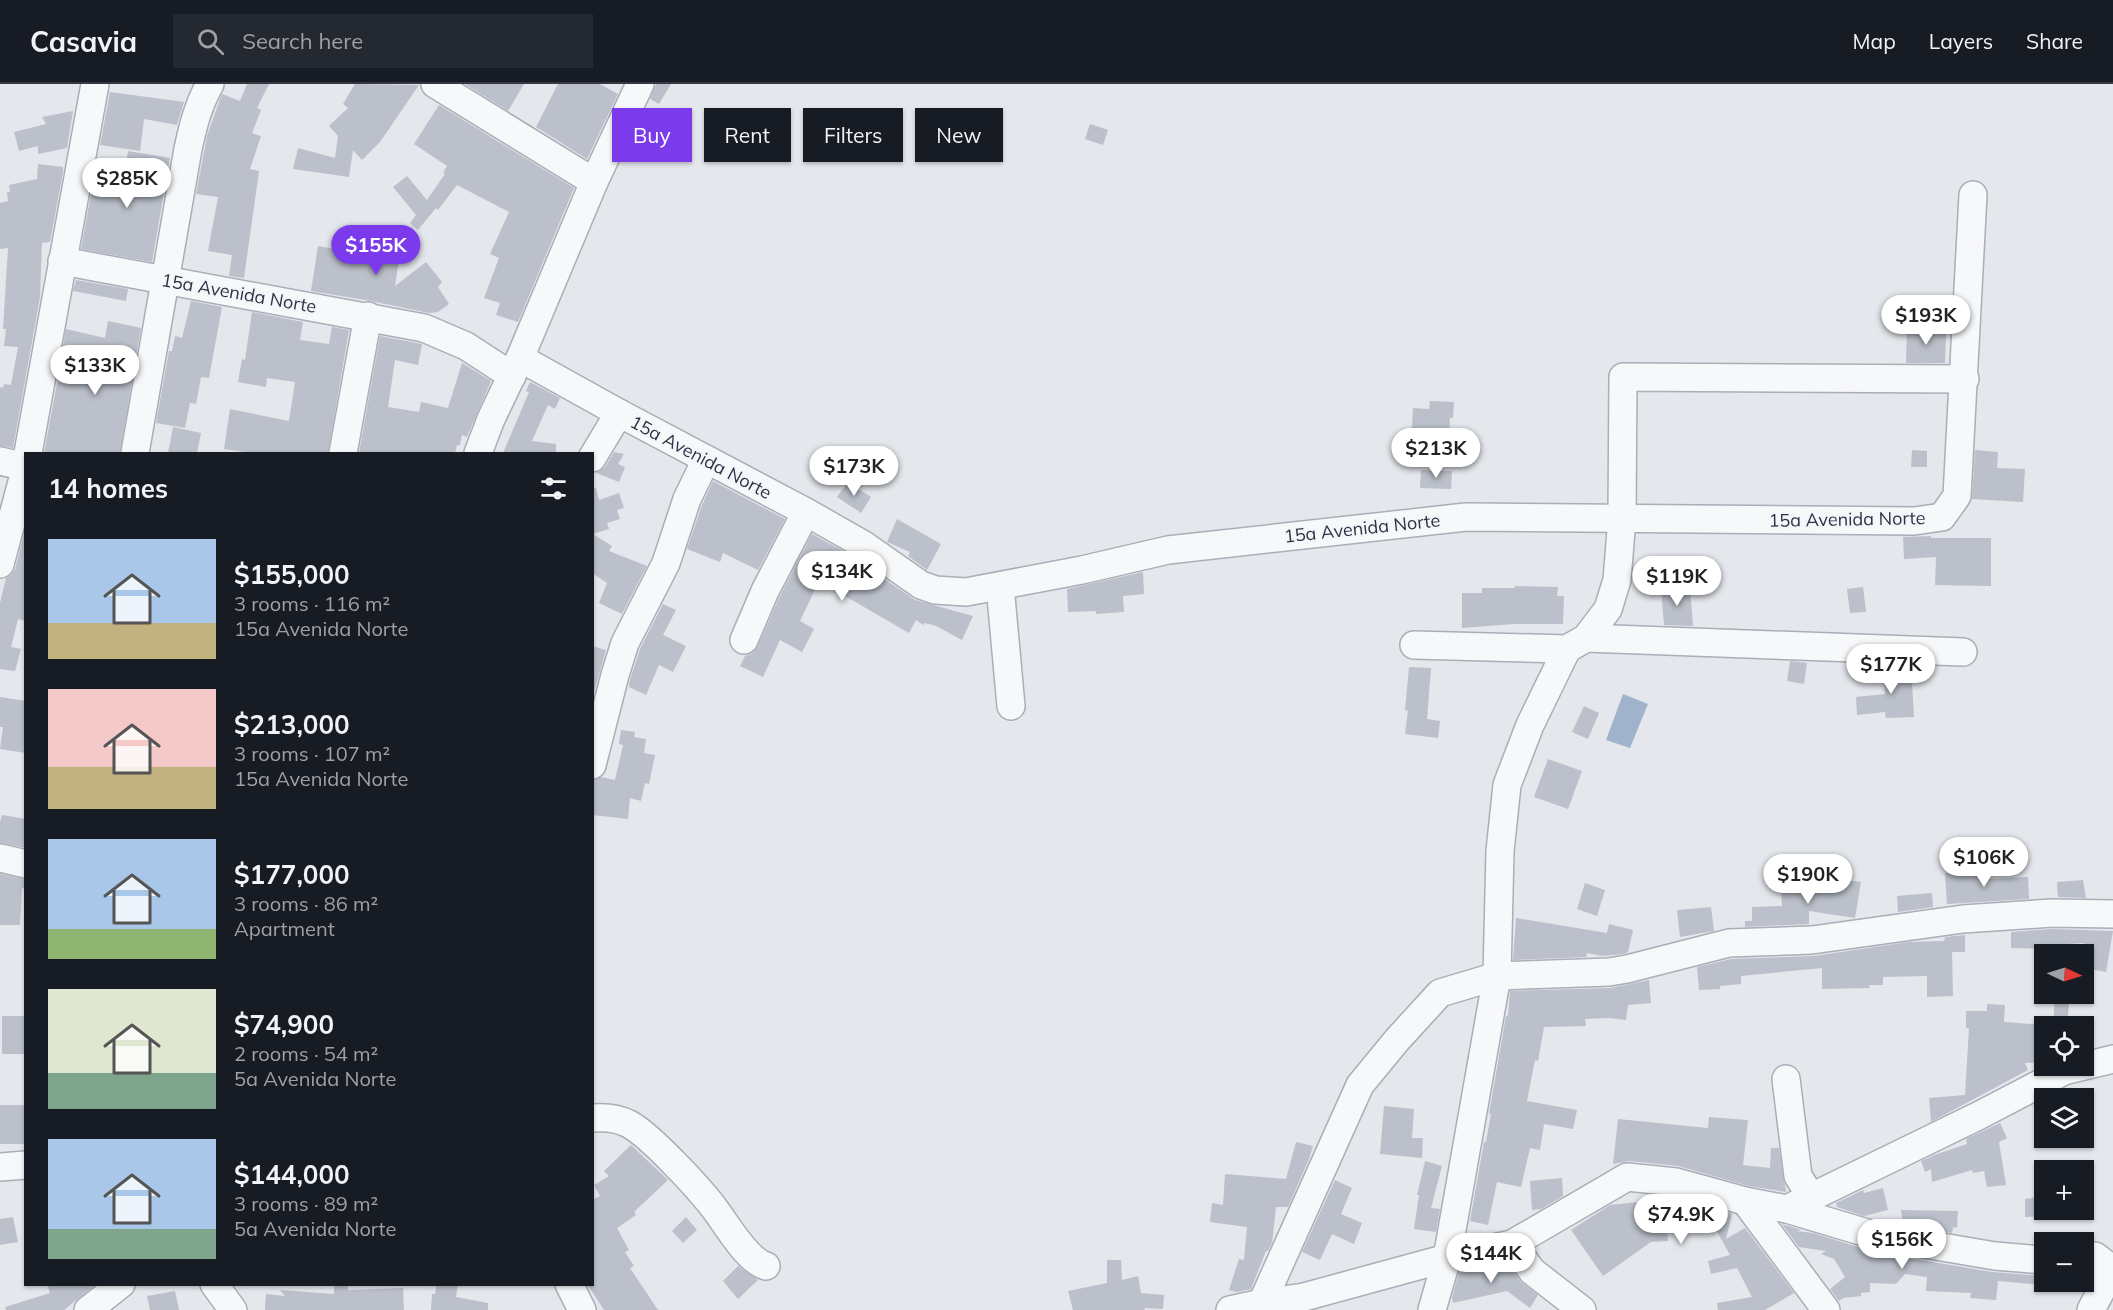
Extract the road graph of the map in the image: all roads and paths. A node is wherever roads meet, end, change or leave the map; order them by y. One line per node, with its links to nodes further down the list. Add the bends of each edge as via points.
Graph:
1 (95, 84): 7 (street)
2 (210, 84): 8 (street, via 194,122)
3 (435, 84): 5 (street)
4 (640, 84): 5 (street)
5 (594, 182): 10 (street)
6 (1973, 195): 11 (street, 15a Avenida Norte)
7 (62, 261): 8 (street, 15a Avenida Norte); 13 (street)
8 (166, 280): 9 (street, 15a Avenida Norte); 14 (street)
9 (368, 316): 10 (street, 15a Avenida Norte, via 424,328); 15 (street)
10 (516, 367): 12 (street, 15a Avenida Norte); 16 (street)
11 (1965, 379): 23 (street, 15a Avenida Norte, via 1957,496 1942,516 1914,521); 23 (street, via 1623,377)
12 (619, 414): 17 (street); 18 (street, 15a Avenida Norte)
13 (28, 452)
14 (135, 452)
15 (343, 452)
16 (478, 452)
17 (594, 455)
18 (706, 460): 22 (street, 15a Avenida Norte); 31 (street, via 687,499 666,563 626,644)
19 (0, 461): 20 (street)
20 (24, 467)
21 (24, 471): 24 (street)
22 (806, 512): 25 (street, 15a Avenida Norte, via 864,545 921,585 966,592); 26 (street)
23 (1622, 518): 25 (street, 15a Avenida Norte, via 1466,517 1295,535 1168,550); 27 (street, via 1617,579 1608,609)
24 (0, 564)
25 (1000, 586): 30 (street)
26 (744, 640)
27 (1577, 644): 28 (street); 29 (street); 35 (street, via 1530,725 1508,785 1500,851)
28 (1414, 645)
29 (1963, 652)
30 (1011, 706)
31 (594, 757)
32 (0, 858): 33 (street)
33 (24, 864)
34 (2113, 914): 35 (street, via 2052,913 1963,919 1812,940 1729,943 1609,972)
35 (1497, 976): 45 (street); 51 (street, via 1440,993 1360,1085)
36 (2113, 1059): 42 (street, via 2064,1071)
37 (1786, 1079): 42 (street)
38 (594, 1118): 47 (street, via 622,1120 639,1131 706,1197 742,1246)
39 (24, 1166): 40 (street)
40 (0, 1167)
41 (1745, 1201): 42 (street); 43 (street, via 1676,1182 1627,1177); 58 (street)
42 (1799, 1203): 46 (street, via 1876,1236)
43 (1512, 1244): 45 (street); 57 (street, via 1532,1271)
44 (2094, 1256): 59 (street, via 2108,1266 2104,1285)
45 (1448, 1258): 51 (street); 56 (street)
46 (2034, 1259)
47 (766, 1266)
48 (118, 1286): 52 (street)
49 (215, 1286): 53 (street)
50 (570, 1286): 54 (street)
51 (1261, 1306): 55 (street)
52 (88, 1310)
53 (233, 1310)
54 (582, 1310)
55 (1230, 1310)
56 (1432, 1310)
57 (1582, 1310)
58 (1826, 1310)
59 (2091, 1310)

